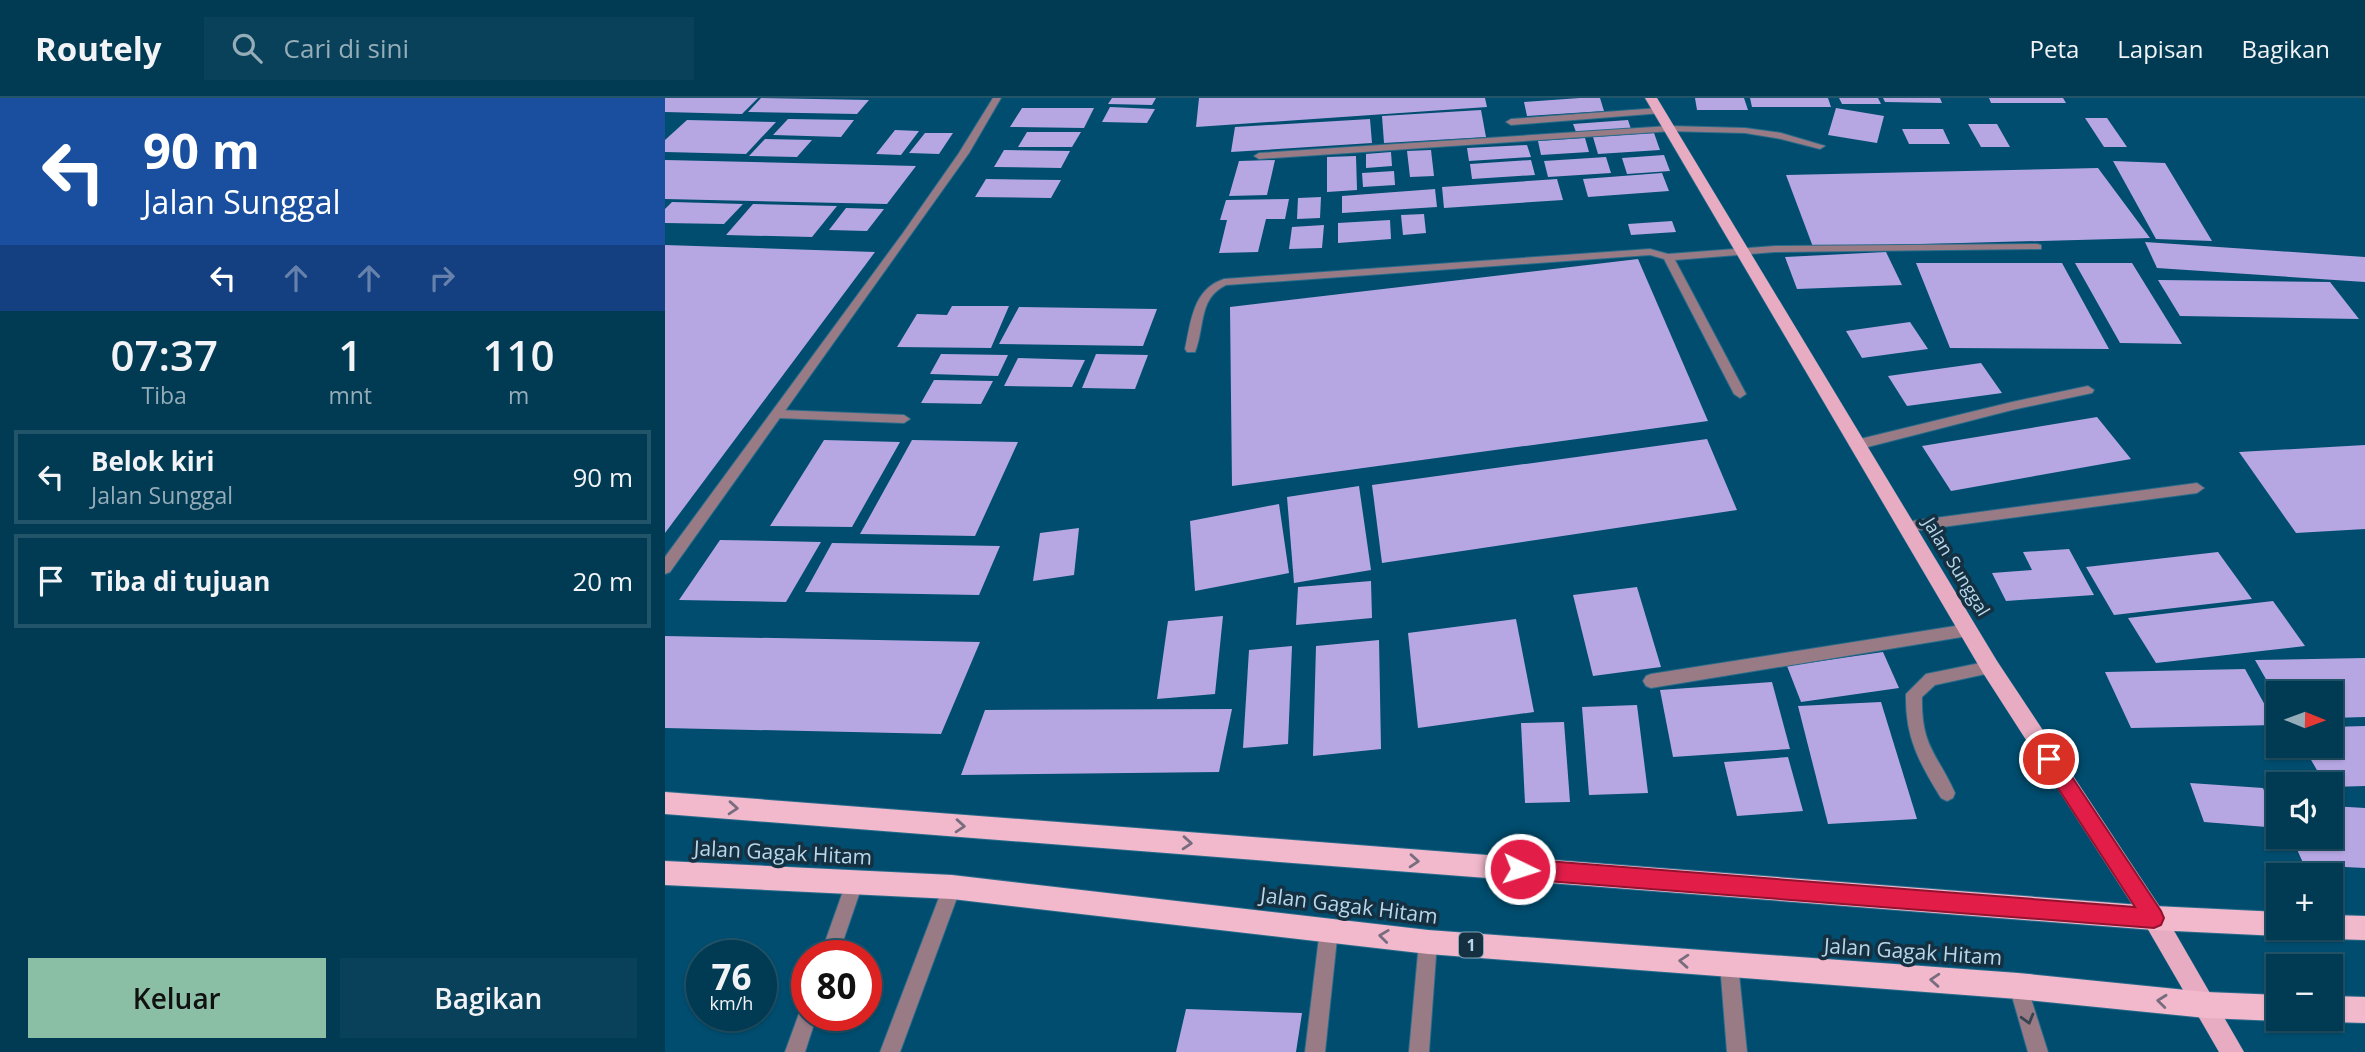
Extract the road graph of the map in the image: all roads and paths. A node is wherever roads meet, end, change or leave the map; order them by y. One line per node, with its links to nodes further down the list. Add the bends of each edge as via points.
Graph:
1 (997, 98): 13 (street, via 935,194)
2 (1655, 104): 3 (street); 4 (main road, Jalan Sunggal)
3 (1511, 122)
4 (1669, 129): 5 (street, via 1750,129); 6 (street); 8 (main road, Jalan Sunggal)
5 (1821, 146)
6 (1259, 156)
7 (2037, 247): 8 (street)
8 (1741, 251): 9 (street); 15 (main road, Jalan Sunggal)
9 (1668, 257): 10 (street, via 1629,253 1224,282 1203,295); 12 (street)
10 (1191, 349)
11 (2088, 390): 15 (street)
12 (1740, 394)
13 (778, 414): 14 (street); 18 (street)
14 (904, 419)
15 (1856, 445): 17 (main road, Jalan Sunggal)
16 (2197, 488): 17 (street)
17 (1905, 527): 19 (main road, Jalan Sunggal)
18 (665, 568)
19 (1968, 630): 20 (main road, Jalan Sunggal); 21 (street)
20 (1990, 667): 22 (street, via 1931,679 1914,694 1917,743); 27 (main road, Jalan Sunggal)
21 (1651, 681)
22 (1947, 793)
23 (665, 803): 27 (highway, Jalan Gagak Hitam, one-way to 27)
24 (665, 873): 25 (highway, Jalan Gagak Hitam / 1)
25 (854, 883): 26 (highway, Jalan Gagak Hitam / 1); 32 (street)
26 (952, 887): 30 (highway, Jalan Gagak Hitam / 1); 42 (street)
27 (2154, 918): 28 (highway, Jalan Gagak Hitam); 36 (main road, Jalan Sunggal)
28 (2266, 923)
29 (2343, 928): 31 (highway)
30 (1329, 929): 33 (highway, Jalan Gagak Hitam / 1, one-way to 30); 43 (street)
31 (2365, 929)
32 (834, 940)
33 (1428, 942): 34 (highway, Jalan Gagak Hitam / 1, one-way to 33); 44 (street)
34 (1729, 964): 35 (highway, Jalan Gagak Hitam / 1, one-way to 34); 45 (street)
35 (2018, 986): 36 (highway, Jalan Gagak Hitam / 1, one-way to 35); 46 (street, one-way to 46)
36 (2206, 1005): 37 (highway, Jalan Gagak Hitam / 1); 47 (main road, Jalan Sunggal)
37 (2266, 1007)
38 (2343, 1009): 39 (highway)
39 (2365, 1010)
40 (802, 1031): 41 (street)
41 (795, 1052)
42 (890, 1052)
43 (1315, 1052)
44 (1419, 1052)
45 (1737, 1052)
46 (2038, 1052)
47 (2232, 1052)

